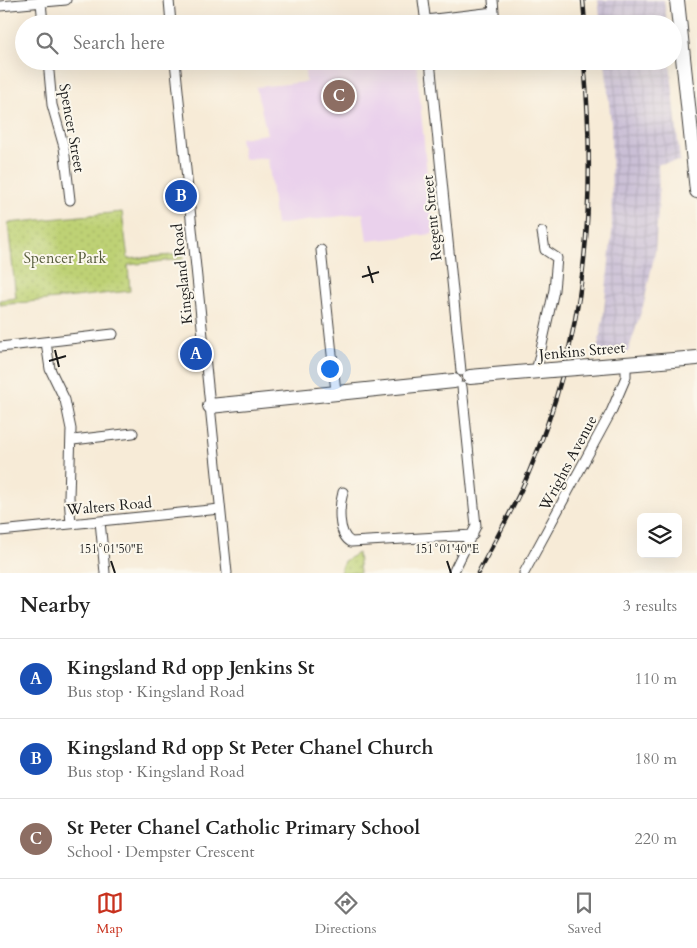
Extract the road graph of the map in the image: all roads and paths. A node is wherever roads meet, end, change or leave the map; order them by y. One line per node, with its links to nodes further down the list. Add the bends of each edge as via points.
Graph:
1 (62, 0): 2 (street); 7 (street)
2 (66, 0)
3 (169, 0): 11 (street)
4 (423, 0): 12 (street)
5 (493, 0): 9 (street)
6 (677, 0): 15 (street)
7 (41, 2): 8 (street); 10 (street)
8 (0, 6)
9 (494, 12): 13 (street); 14 (street)
10 (43, 15)
11 (170, 15)
12 (425, 15)
13 (474, 15)
14 (494, 15)
15 (679, 15)
16 (682, 48): 20 (street)
17 (49, 70): 21 (street, Spencer Street, via 52,105 64,147)
18 (175, 70): 32 (street, Kingsland Road)
19 (431, 70): 30 (street, Regent Street)
20 (697, 191)
21 (70, 200)
22 (542, 232): 29 (street, via 545,250 557,258 554,290)
23 (321, 250): 31 (street)
24 (113, 334): 25 (street)
25 (46, 342): 26 (street); 34 (street, via 52,375 65,400)
26 (0, 347)
27 (697, 358): 28 (street, Jenkins Street)
28 (626, 364): 29 (street, Jenkins Street, bridge); 44 (street, Wrights Avenue, via 626,377 611,412)
29 (536, 372): 30 (street, Jenkins Street)
30 (462, 379): 31 (street, Jenkins Street); 40 (street, Regent Street, via 476,517)
31 (336, 392): 32 (street, Jenkins Street)
32 (210, 406): 36 (street, Kingsland Road)
33 (134, 433): 34 (street)
34 (72, 440): 38 (street, via 68,497)
35 (343, 492): 40 (street, via 339,504 343,535 350,542)
36 (220, 509): 37 (street, Walters Road); 42 (street, Kingsland Road)
37 (100, 521): 38 (street, Walters Road); 41 (street)
38 (71, 524): 39 (street, Walters Road)
39 (0, 531)
40 (473, 535): 43 (street, Regent Street)
41 (105, 573)
42 (227, 573)
43 (453, 573)
44 (524, 573)

